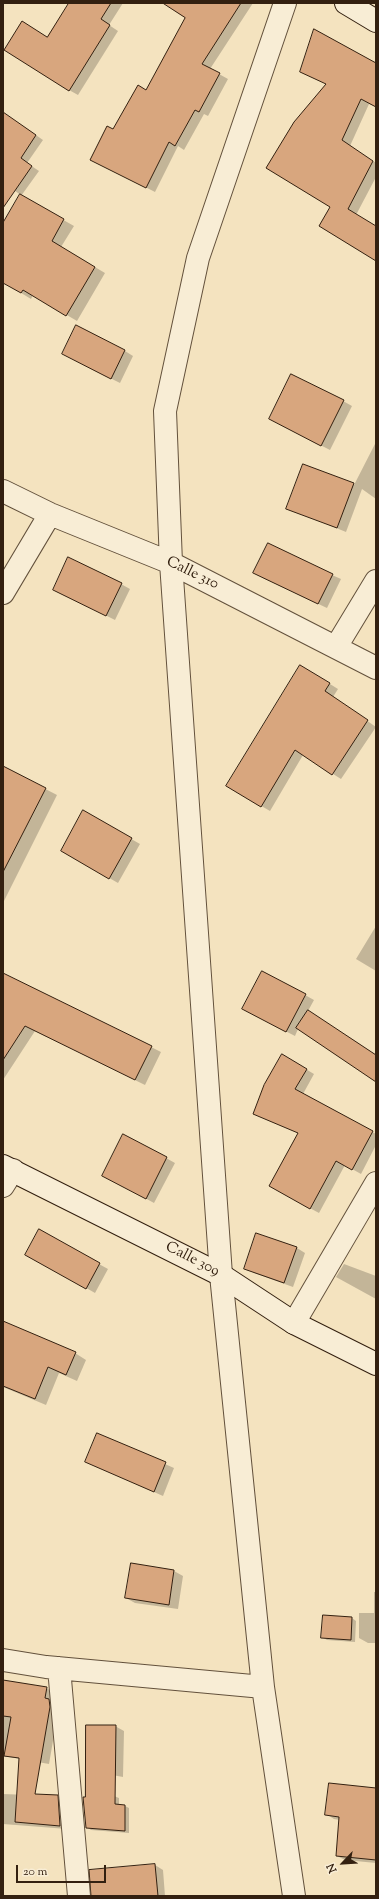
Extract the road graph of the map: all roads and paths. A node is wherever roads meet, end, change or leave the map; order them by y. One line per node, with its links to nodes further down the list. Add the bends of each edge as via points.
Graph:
1 (285, 3): 6 (street, via 198,258 165,411)
2 (346, 3): 3 (street)
3 (376, 21)
4 (3, 491): 5 (street, Calle 310)
5 (50, 514): 6 (street, Calle 310); 8 (street)
6 (171, 563): 9 (street, Calle 310); 13 (street)
7 (376, 581): 9 (street)
8 (3, 593)
9 (336, 647): 10 (street, Calle 310)
10 (376, 668)
11 (6, 1174): 13 (street, Calle 309)
12 (376, 1184): 14 (street)
13 (222, 1275): 14 (street, Calle 309); 18 (street)
14 (294, 1322): 15 (street, Calle 309)
15 (376, 1364)
16 (3, 1660): 17 (street)
17 (59, 1668): 18 (street); 19 (street)
18 (263, 1687): 20 (street)
19 (79, 1896)
20 (294, 1896)

